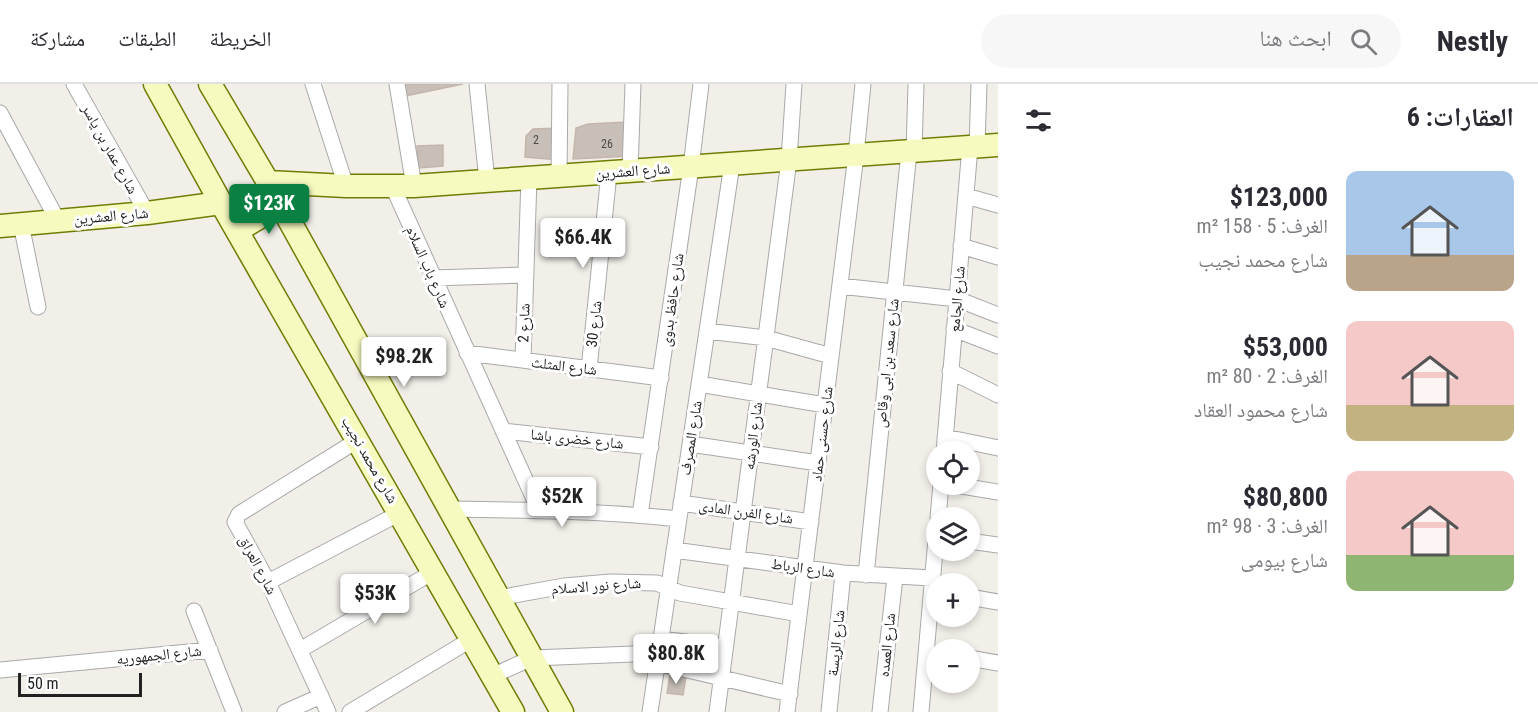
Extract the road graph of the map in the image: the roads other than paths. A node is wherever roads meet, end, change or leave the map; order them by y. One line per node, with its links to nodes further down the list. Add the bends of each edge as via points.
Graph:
1 (74, 84): 32 (street, شارع عمار بن ياسر)
2 (155, 84): 29 (main road, شارع محمد نجيب)
3 (210, 84): 25 (main road)
4 (313, 84): 26 (street)
5 (397, 84): 27 (street)
6 (477, 84): 24 (street)
7 (560, 84): 22 (street)
8 (633, 84): 21 (street, شارع 30)
9 (701, 84): 20 (street, شارع حافظ بدوى)
10 (794, 84): 18 (street, شارع الورشه)
11 (862, 84): 17 (street, شارع حسنى حماد)
12 (916, 84): 16 (street, شارع سعد بن ابى وقاص)
13 (979, 84): 15 (street, شارع الجامع)
14 (0, 113): 33 (street)
15 (982, 147): 16 (main road, شارع العشرين); 28 (street, شارع الجامع)
16 (911, 151): 17 (main road, شارع العشرين); 41 (street, شارع سعد بن ابى وقاص)
17 (856, 155): 18 (main road, شارع العشرين); 40 (street, شارع حسنى حماد)
18 (789, 160): 19 (main road, شارع العشرين); 47 (street, شارع الورشه)
19 (732, 164): 20 (main road, شارع العشرين); 46 (street, شارع المصرف)
20 (691, 167): 21 (main road, شارع العشرين); 54 (street, شارع حافظ بدوى)
21 (620, 172): 22 (main road, شارع العشرين); 52 (street, شارع 30)
22 (559, 176): 23 (main road, شارع العشرين)
23 (529, 178): 24 (main road, شارع العشرين); 38 (street, شارع 2)
24 (487, 181): 27 (main road, شارع العشرين)
25 (268, 182): 26 (main road, شارع العشرين); 30 (main road)
26 (346, 186): 27 (main road, شارع العشرين)
27 (403, 186): 39 (street, شارع باب السلام)
28 (966, 196): 31 (street); 36 (street, شارع الجامع)
29 (221, 203): 32 (main road, شارع العشرين); 35 (main road, شارع محمد نجيب)
30 (280, 205): 35 (main road); 71 (main road)
31 (998, 205)
32 (147, 213): 33 (main road, شارع العشرين)
33 (58, 221): 34 (main road, شارع العشرين)
34 (10, 225): 43 (street)
35 (237, 231): 60 (main road, شارع محمد نجيب)
36 (962, 246): 37 (street); 42 (street, شارع الجامع)
37 (998, 256)
38 (526, 275): 39 (street); 51 (street, شارع 2)
39 (434, 278): 49 (street, شارع باب السلام)
40 (840, 286): 41 (street); 50 (street, شارع حسنى حماد)
41 (895, 292): 42 (street); 85 (street, شارع سعد بن ابى وقاص)
42 (957, 299): 44 (street); 45 (street, شارع الجامع)
43 (38, 307)
44 (998, 315)
45 (954, 329): 48 (street); 53 (street, شارع الجامع)
46 (707, 331): 47 (street); 55 (street, شارع المصرف)
47 (766, 338): 50 (street); 56 (street, شارع الورشه)
48 (998, 346)
49 (467, 354): 51 (street, شارع المثلث); 59 (street, شارع باب السلام)
50 (831, 356): 58 (street, شارع حسنى حماد)
51 (523, 360): 52 (street, شارع المثلث)
52 (589, 369): 54 (street, شارع المثلث)
53 (951, 372): 57 (street); 61 (street, شارع الجامع)
54 (661, 378): 63 (street, شارع حافظ بدوى)
55 (699, 384): 56 (street); 62 (street, شارع المصرف)
56 (759, 394): 58 (street); 66 (street, شارع الورشه)
57 (998, 395)
58 (825, 405): 67 (street, شارع حسنى حماد)
59 (503, 430): 63 (street, شارع خضرى باشا); 72 (street, شارع باب السلام)
60 (358, 440): 74 (main road, شارع محمد نجيب); 87 (street, شارع العراق, via 237,516 235,522)
61 (944, 441)
62 (690, 444): 66 (street); 70 (street, شارع المصرف)
63 (651, 447): 75 (street, شارع حافظ بدوى)
64 (980, 447): 65 (street)
65 (998, 448)
66 (751, 453): 67 (street); 73 (street, شارع الورشه)
67 (818, 463): 77 (street, شارع حسنى حماد)
68 (980, 489): 69 (street)
69 (998, 492)
70 (681, 503): 73 (street, شارع الفرن المادى); 76 (street, شارع المصرف)
71 (448, 509): 72 (street); 90 (main road)
72 (539, 510): 75 (street)
73 (743, 512): 77 (street, شارع الفرن المادى); 81 (street, شارع الورشه)
74 (400, 513): 83 (main road, شارع محمد نجيب); 87 (street)
75 (640, 515): 76 (street)
76 (679, 519): 80 (street, شارع المصرف)
77 (811, 522): 82 (street, شارع حسنى حماد)
78 (980, 543): 79 (street)
79 (998, 545)
80 (674, 550): 81 (street, شارع الرباط); 89 (street, شارع المصرف)
81 (737, 559): 82 (street, شارع الرباط); 92 (street, شارع الورشه)
82 (805, 569): 84 (street, شارع الرباط); 95 (street, شارع حسنى حماد)
83 (433, 572): 96 (main road, شارع محمد نجيب); 99 (street)
84 (843, 573): 85 (street, شارع الرباط); 119 (street, شارع الريسة)
85 (866, 575): 86 (street, شارع الرباط)
86 (895, 577): 88 (street, شارع الرباط); 120 (street, شارع العمده)
87 (268, 582): 99 (street, شارع العراق)
88 (926, 585)
89 (669, 589): 90 (street, شارع نور الاسلام, via 657,583 610,582); 92 (street, شارع نور الاسلام); 100 (street, شارع المصرف)
90 (498, 598): 101 (main road)
91 (980, 599): 93 (street)
92 (731, 602): 95 (street, شارع نور الاسلام); 97 (street, شارع الورشه)
93 (998, 602)
94 (194, 611): 98 (street)
95 (799, 614): 108 (street, شارع حسنى حماد)
96 (472, 639): 105 (main road, شارع محمد نجيب); 114 (street)
97 (725, 647): 100 (street); 106 (street, شارع الورشه)
98 (210, 650): 104 (street, شارع الجمهوريه); 111 (street)
99 (300, 650): 109 (street, شارع العراق)
100 (659, 652): 101 (street); 106 (street); 116 (street, شارع المصرف)
101 (532, 658): 105 (street); 115 (main road)
102 (980, 660): 103 (street)
103 (998, 663)
104 (0, 670)
105 (492, 676): 110 (main road, شارع محمد نجيب)
106 (721, 678): 108 (street); 117 (street, شارع الورشه)
107 (926, 682): 121 (street)
108 (790, 694): 118 (street, شارع حسنى حماد)
109 (321, 696): 112 (street); 113 (street, شارع العراق)
110 (507, 710)
111 (234, 712)
112 (285, 712)
113 (328, 712)
114 (350, 712)
115 (562, 712)
116 (650, 712)
117 (717, 712)
118 (787, 712)
119 (829, 712)
120 (880, 712)
121 (921, 712)

